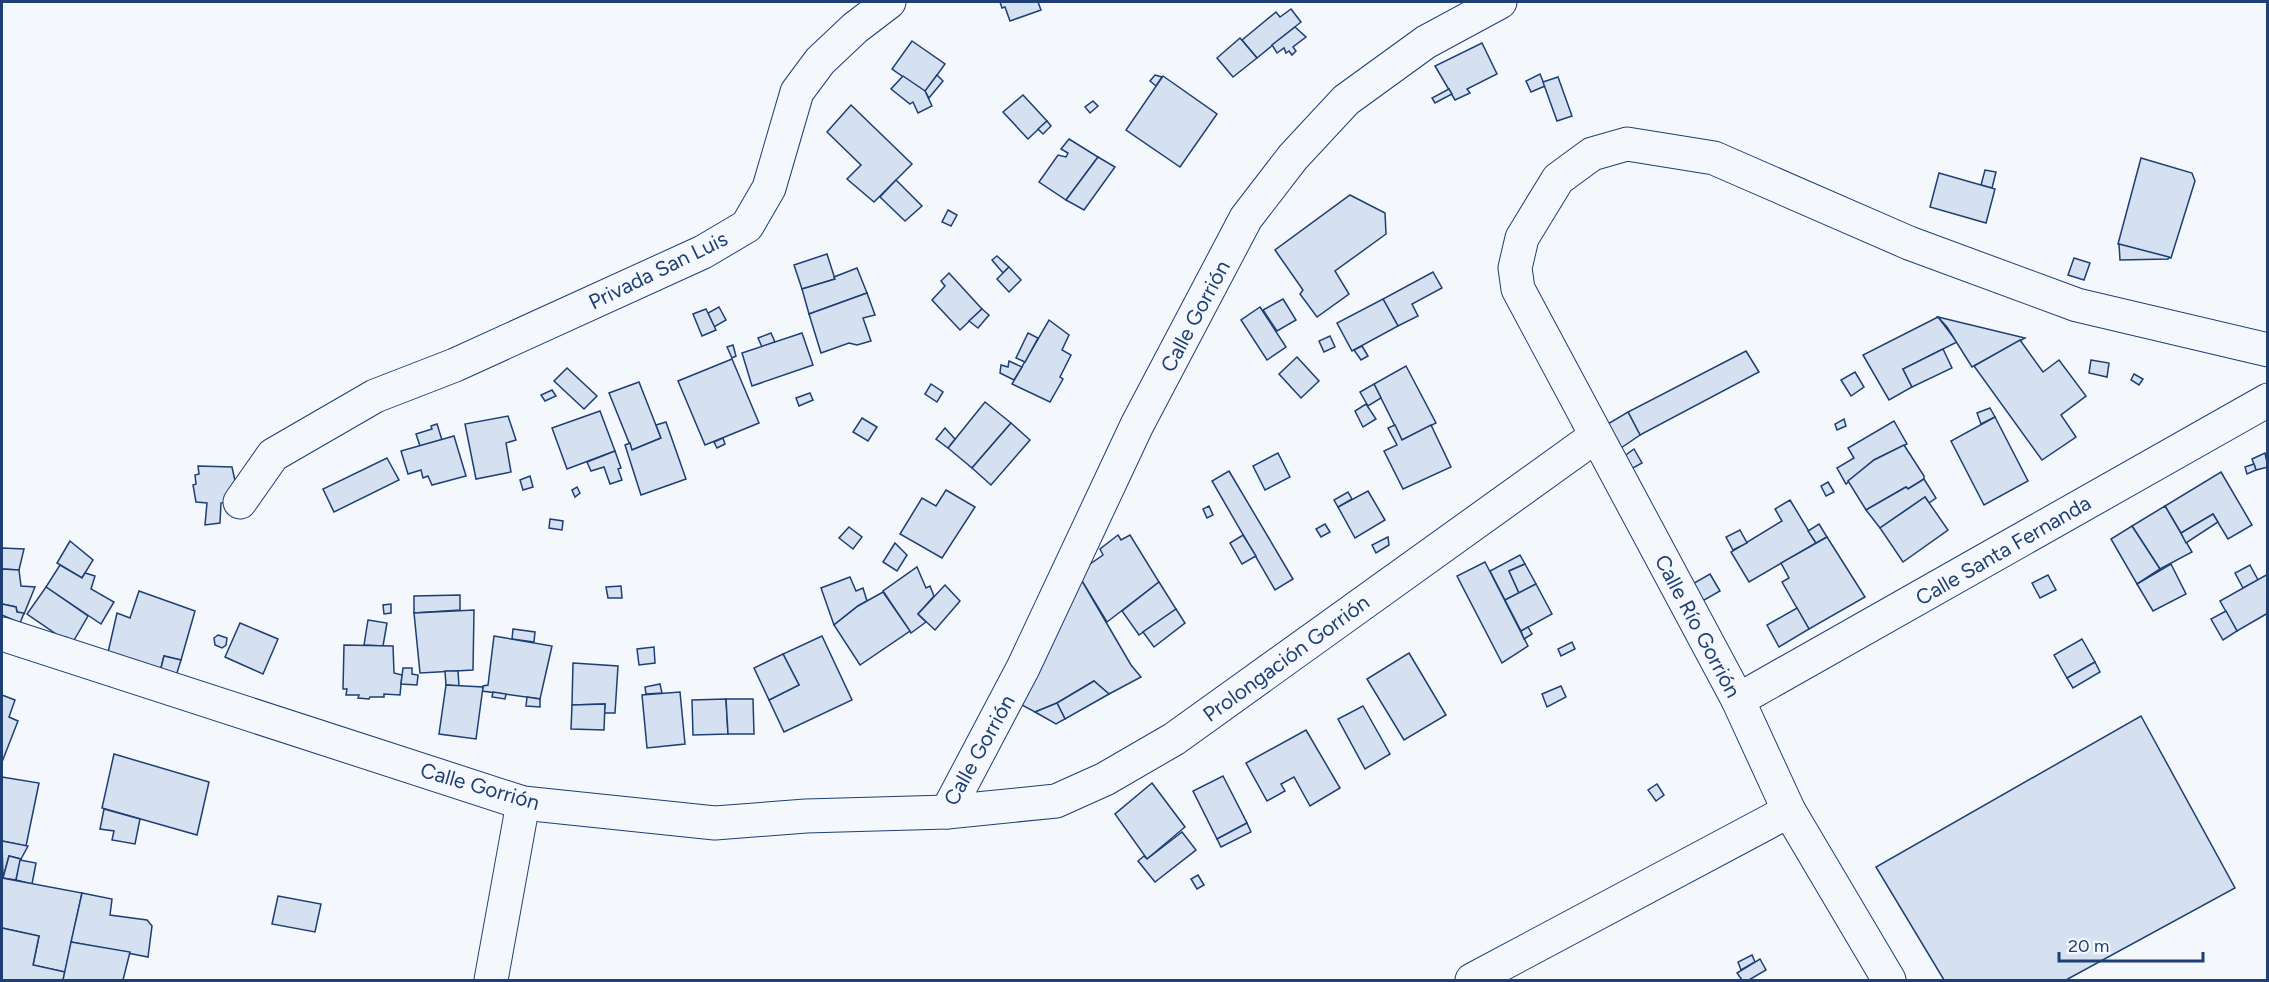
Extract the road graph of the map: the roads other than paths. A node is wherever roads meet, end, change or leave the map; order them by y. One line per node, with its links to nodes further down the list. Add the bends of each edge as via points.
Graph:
1 (889, 2): 6 (street, Privada San Luis, via 820,61 797,92 770,188 747,226 703,252 375,396 273,455)
2 (1500, 2): 11 (street, Calle Gorrión, via 1426,42 1346,100 1246,218 1137,425 1023,668)
3 (2268, 350): 5 (street, Calle Río Gorrión, via 2077,305 1910,243 1714,158 1627,144 1592,154 1558,179 1522,238 1515,268 1518,289)
4 (2268, 400): 8 (street, Calle Santa Fernanda)
5 (1596, 436): 8 (street, Calle Río Gorrión); 11 (street, Prolongación Gorrión, via 1174,739 1105,779 1056,801)
6 (240, 502)
7 (2, 634): 9 (street, Calle Gorrión)
8 (1738, 700): 10 (street, Calle Río Gorrión)
9 (523, 803): 11 (street, Calle Gorrión, via 715,823); 12 (street)
10 (1789, 811): 13 (street); 14 (street, Calle Río Gorrión)
11 (947, 812)
12 (491, 981)
13 (1472, 981)
14 (1889, 981)

